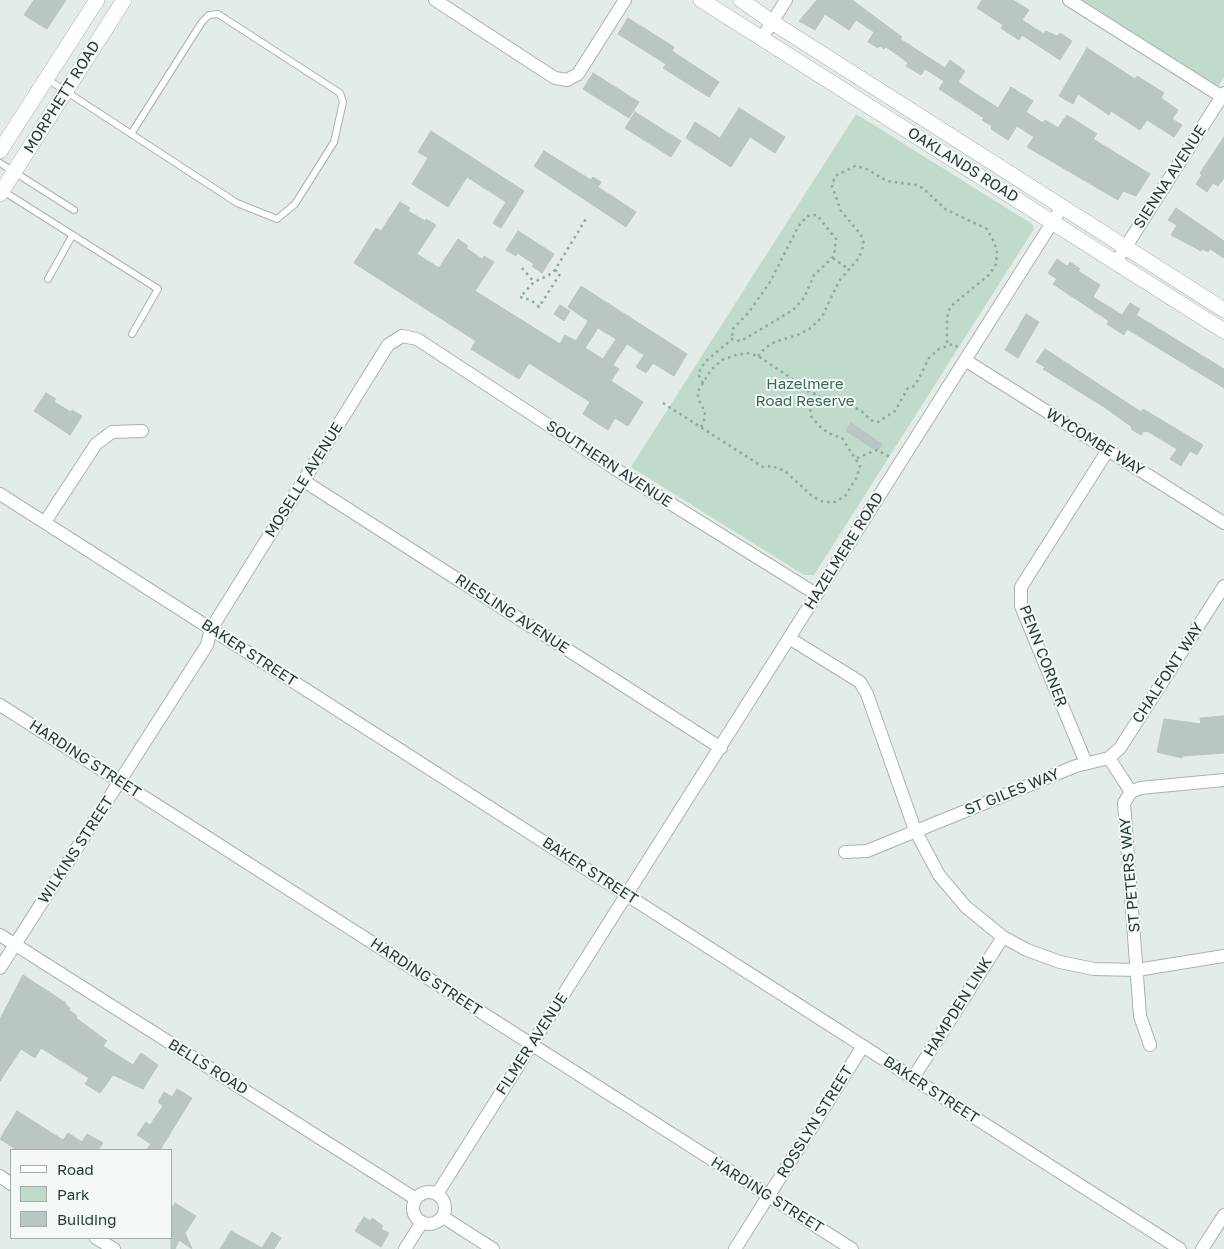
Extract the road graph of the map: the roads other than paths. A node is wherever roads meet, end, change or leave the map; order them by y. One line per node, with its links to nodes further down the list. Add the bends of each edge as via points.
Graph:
1 (97, 0): 11 (main road, MORPHETT ROAD)
2 (124, 0): 12 (main road, MORPHETT ROAD)
3 (435, 0): 4 (street, via 555,78 567,80 578,74)
4 (625, 0)
5 (701, 0): 10 (main road, OAKLANDS ROAD)
6 (741, 0): 9 (main road, OAKLANDS ROAD)
7 (786, 0): 9 (street)
8 (1069, 0): 13 (street)
9 (772, 22): 10 (street); 19 (main road, OAKLANDS ROAD)
10 (762, 38): 21 (main road, OAKLANDS ROAD)
11 (46, 79): 12 (lane); 15 (main road, MORPHETT ROAD)
12 (65, 92): 14 (lane); 17 (main road, MORPHETT ROAD)
13 (1223, 96): 23 (street, SIENNA AVENUE)
14 (131, 134): 14 (lane, via 237,203 277,219 295,204 334,142 343,102 340,93 218,14 209,15)
15 (0, 151)
16 (0, 163): 17 (lane)
17 (14, 173): 18 (main road, MORPHETT ROAD); 20 (lane)
18 (1, 192): 22 (lane)
19 (1062, 207): 21 (street, HAZELMERE ROAD); 23 (main road, OAKLANDS ROAD)
20 (74, 210)
21 (1053, 222): 24 (main road, OAKLANDS ROAD); 30 (street, HAZELMERE ROAD)
22 (72, 236): 25 (lane); 28 (lane, via 158,290)
23 (1126, 247): 24 (street, SIENNA AVENUE); 26 (main road, OAKLANDS ROAD)
24 (1116, 262): 27 (main road, OAKLANDS ROAD)
25 (48, 279)
26 (1224, 310)
27 (1224, 331)
28 (132, 334)
29 (402, 336): 33 (street, MOSELLE AVENUE, via 388,345); 38 (street, SOUTHERN AVENUE, via 417,339 620,472)
30 (967, 357): 32 (street, WYCOMBE WAY); 38 (street, HAZELMERE ROAD)
31 (142, 431): 35 (street, via 112,432 96,444)
32 (1108, 450): 36 (street, WYCOMBE WAY); 44 (street, PENN CORNER, via 1021,587 1021,606)
33 (304, 481): 39 (street, MOSELLE AVENUE); 42 (street, RIESLING AVENUE)
34 (0, 494): 35 (street, BAKER STREET)
35 (45, 522): 39 (street, BAKER STREET)
36 (1224, 523)
37 (1224, 586): 43 (street, CHALFONT WAY, via 1120,748)
38 (816, 594): 40 (street, HAZELMERE ROAD)
39 (211, 629): 46 (street, WILKINS STREET, via 207,644); 50 (street, BAKER STREET)
40 (789, 638): 42 (street, HAZELMERE ROAD); 48 (street, via 860,682 868,694)
41 (0, 705): 46 (street, HARDING STREET)
42 (721, 748): 50 (street, HAZELMERE ROAD)
43 (1109, 758): 44 (street, ST GILES WAY); 47 (street)
44 (1086, 763): 48 (street, ST GILES WAY)
45 (1224, 780): 47 (street, via 1140,788)
46 (120, 782): 53 (street, WILKINS STREET); 57 (street, HARDING STREET)
47 (1130, 792): 56 (street, ST PETERS WAY, via 1124,803)
48 (915, 830): 49 (street, ST GILES WAY, via 867,851); 52 (street, via 940,875 966,907)
49 (845, 852)
50 (628, 895): 57 (street, FILMER AVENUE); 59 (street, BAKER STREET)
51 (0, 935): 53 (street, BELLS ROAD)
52 (1003, 936): 56 (street, via 1027,950 1060,962 1094,969); 60 (street, HAMPDEN LINK)
53 (15, 944): 55 (street, WILKINS STREET); 63 (street, BELLS ROAD)
54 (1224, 956): 56 (street)
55 (0, 968)
56 (1137, 970): 58 (street, ST PETERS WAY, via 1140,1016)
57 (532, 1045): 61 (street, FILMER AVENUE); 62 (street, HARDING STREET)
58 (1150, 1045)
59 (863, 1046): 60 (street, BAKER STREET); 62 (street, ROSSLYN STREET)
60 (913, 1078): 73 (street, BAKER STREET)
61 (437, 1194): 63 (street, via 423,1193); 65 (street, via 445,1207)
62 (768, 1195): 71 (street, ROSSLYN STREET); 72 (street, HARDING STREET)
63 (416, 1198): 66 (street, via 414,1214)
64 (1224, 1215): 74 (street)
65 (442, 1217): 66 (street, via 431,1224); 70 (street)
66 (422, 1222): 69 (street)
67 (98, 1239): 68 (street)
68 (114, 1249)
69 (405, 1249)
70 (492, 1249)
71 (735, 1249)
72 (852, 1249)
73 (1180, 1249)
74 (1202, 1249)

